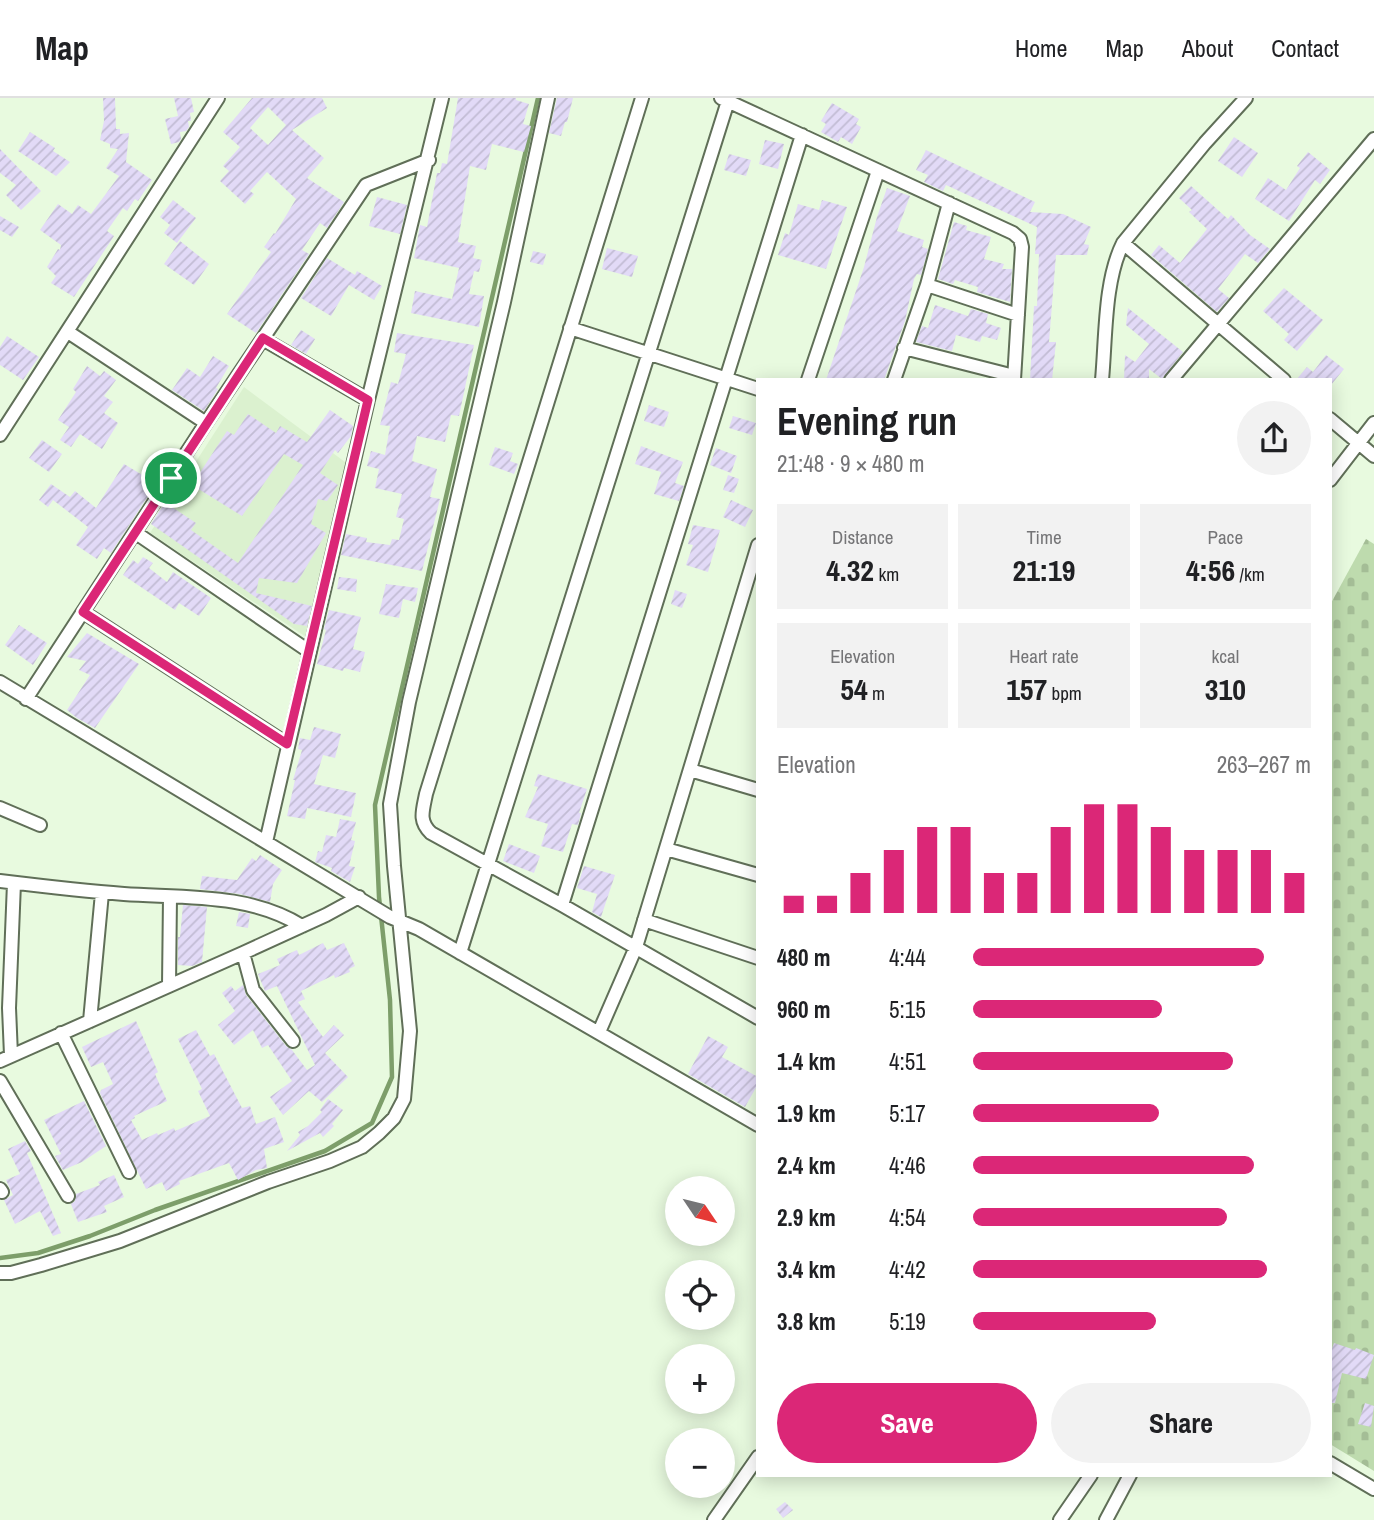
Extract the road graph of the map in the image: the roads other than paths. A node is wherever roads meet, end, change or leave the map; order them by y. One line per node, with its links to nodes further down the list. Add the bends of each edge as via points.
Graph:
1 (218, 98): 17 (street)
2 (442, 98): 9 (street)
3 (548, 98): 57 (street, via 390,804)
4 (642, 98): 16 (street)
5 (1246, 98): 12 (street)
6 (724, 100): 7 (street); 20 (street)
7 (802, 135): 10 (street); 27 (street)
8 (1374, 139): 15 (street)
9 (429, 159): 18 (street, via 366,185); 29 (street)
10 (878, 171): 11 (street); 21 (street)
11 (949, 203): 13 (street); 14 (street, via 1020,239)
12 (1123, 243): 15 (street); 24 (street, via 1111,278)
13 (926, 285): 14 (street); 19 (street)
14 (1018, 315): 23 (street)
15 (1218, 322): 25 (street); 26 (street)
16 (570, 328): 20 (street); 50 (street, via 422,818 432,834)
17 (68, 332): 31 (street); 33 (street)
18 (263, 338): 29 (street); 31 (street)
19 (904, 348): 22 (street); 23 (street)
20 (649, 353): 27 (street); 50 (street)
21 (809, 378)
22 (895, 378)
23 (1014, 378)
24 (1102, 378)
25 (1173, 378)
26 (1282, 378)
27 (725, 379): 28 (street); 56 (street)
28 (756, 388)
29 (368, 400): 40 (street)
30 (1332, 421): 34 (street)
31 (206, 423): 37 (street)
32 (1374, 423): 34 (street)
33 (0, 435)
34 (1357, 443): 35 (street); 36 (street)
35 (1374, 456)
36 (1332, 477)
37 (136, 533): 39 (street); 40 (street)
38 (756, 552): 44 (street)
39 (83, 612): 42 (street); 43 (street)
40 (310, 652): 43 (street)
41 (0, 682): 42 (street)
42 (26, 699): 48 (street)
43 (287, 744): 48 (street)
44 (690, 769): 45 (street); 49 (street)
45 (756, 789)
46 (0, 808): 47 (street)
47 (40, 825)
48 (266, 842): 55 (street)
49 (666, 849): 51 (street); 58 (street)
50 (487, 864): 56 (street); 62 (street)
51 (756, 874)
52 (7, 882): 53 (street); 70 (street)
53 (102, 893): 54 (street); 66 (street)
54 (170, 897): 59 (street, via 257,905); 64 (street)
55 (365, 900): 57 (street); 59 (street)
56 (562, 905): 60 (street)
57 (395, 918): 62 (street); 75 (street, via 410,1031 408,1065 404,1099 379,1133 362,1147 330,1161 121,1241)
58 (644, 920): 60 (street); 63 (street)
59 (302, 926): 61 (street)
60 (636, 947): 65 (street); 67 (street)
61 (243, 953): 64 (street); 69 (street, via 253,990)
62 (460, 953): 67 (street)
63 (756, 957)
64 (169, 985): 66 (street)
65 (756, 1017)
66 (90, 1021): 68 (street)
67 (599, 1032): 72 (street)
68 (61, 1033): 70 (street); 73 (street)
69 (293, 1041)
70 (5, 1058)
71 (0, 1081): 74 (street)
72 (756, 1124)
73 (129, 1172)
74 (68, 1196)
75 (0, 1273)
76 (756, 1460): 81 (street)
77 (1332, 1464): 80 (street)
78 (1090, 1477): 82 (street)
79 (1129, 1477): 83 (street)
80 (1374, 1489)
81 (714, 1520)
82 (1060, 1520)
83 (1107, 1520)

